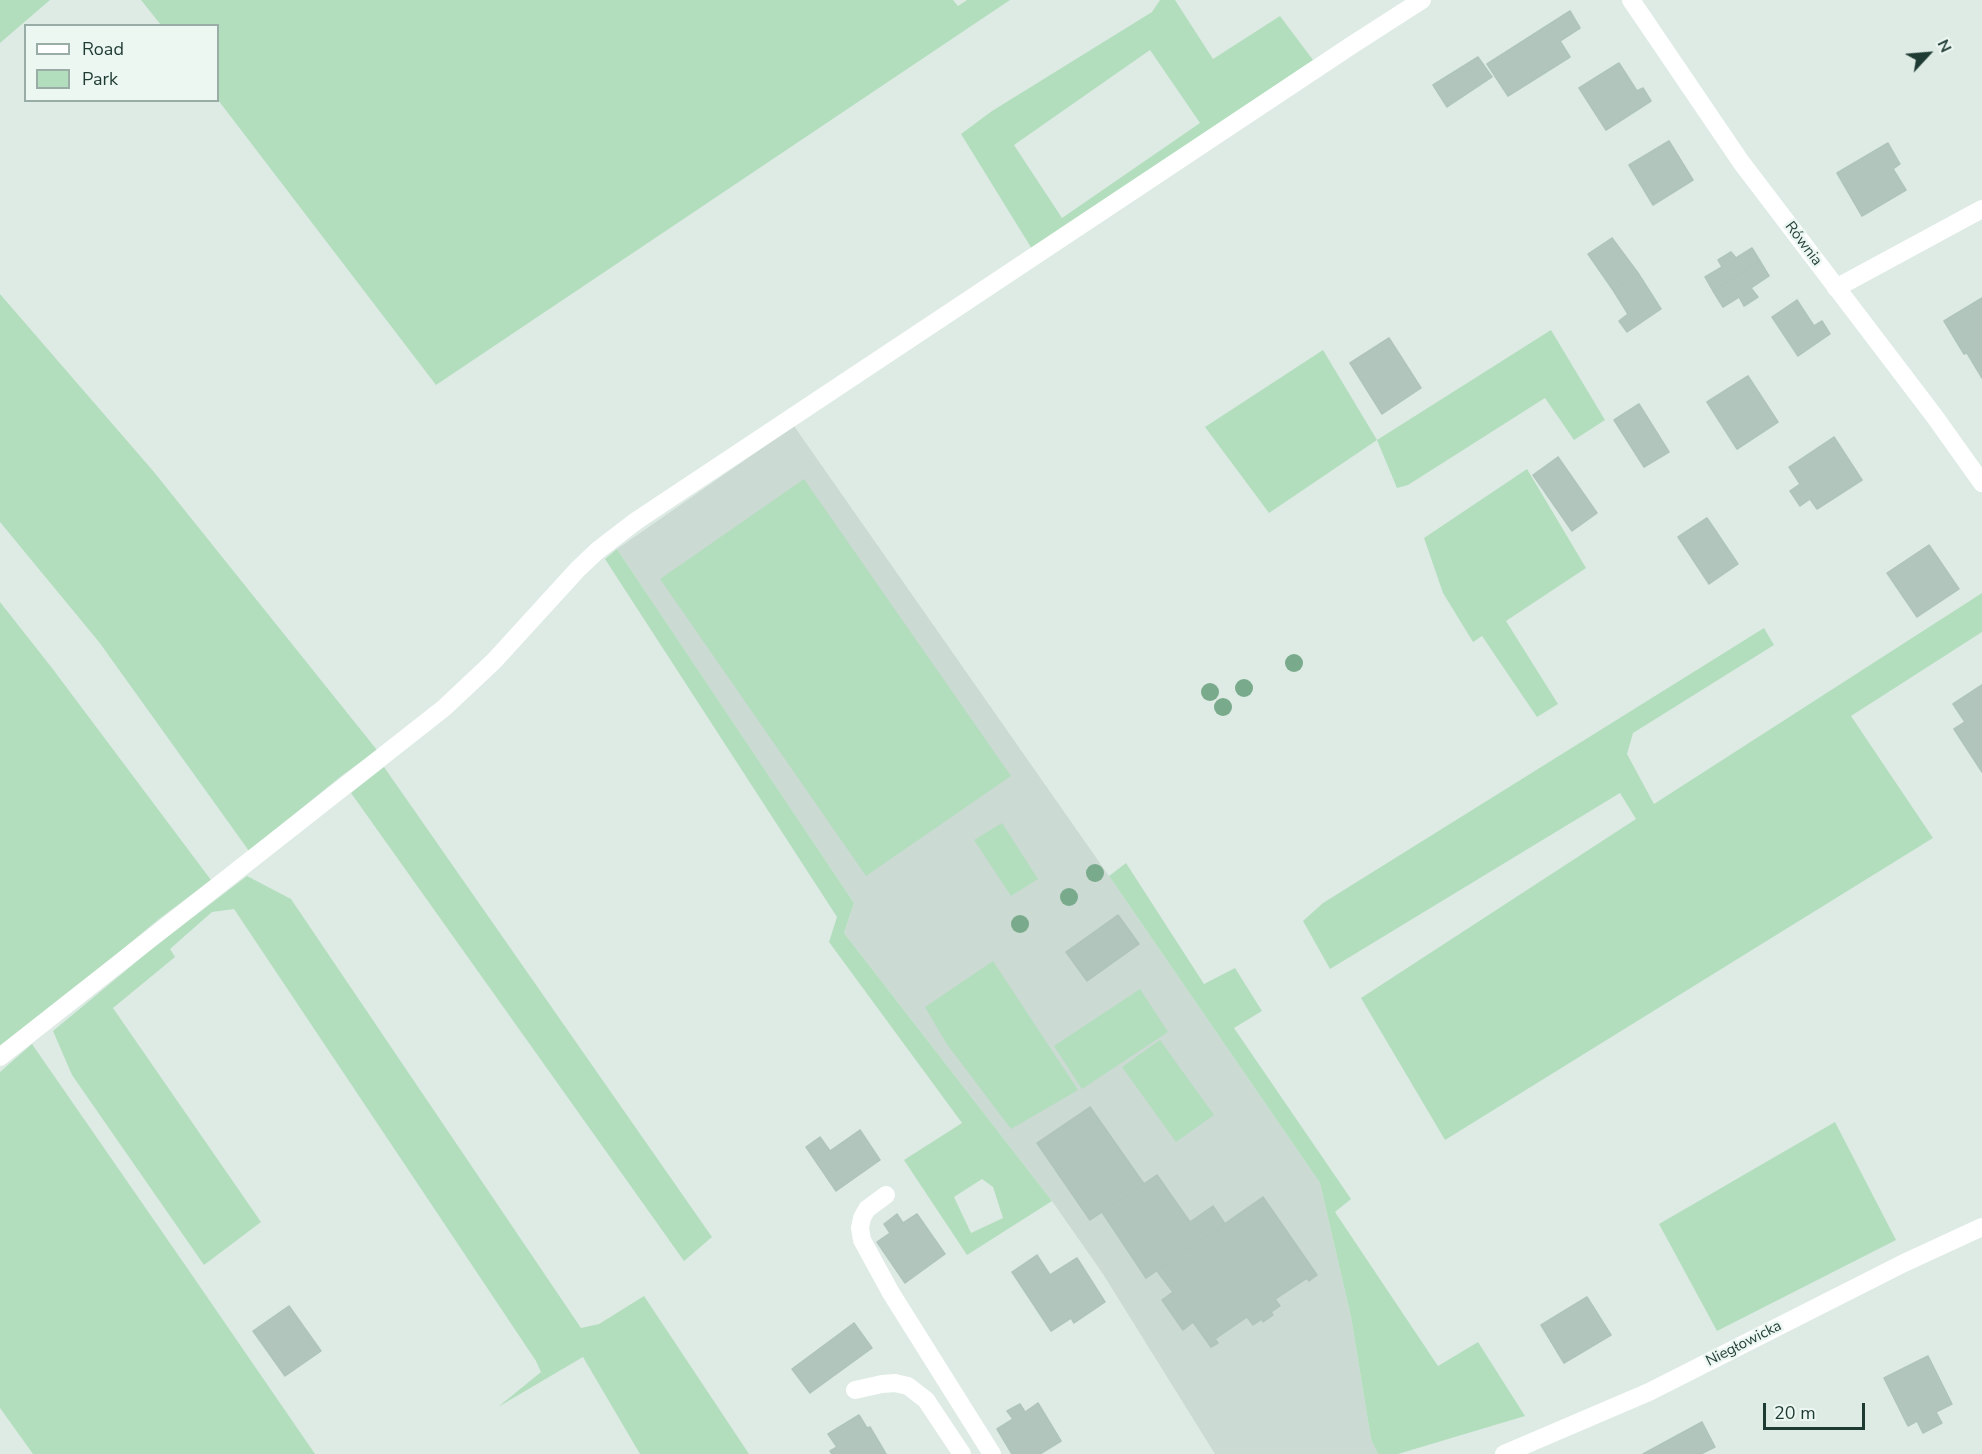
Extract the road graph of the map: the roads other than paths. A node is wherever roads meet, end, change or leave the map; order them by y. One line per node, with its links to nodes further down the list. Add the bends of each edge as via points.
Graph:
1 (1422, 0): 6 (street, via 636,521 578,569 494,661 444,708)
2 (1631, 0): 4 (street, Równia, via 1741,162)
3 (1982, 209): 4 (street)
4 (1836, 288): 5 (street, Równia)
5 (1982, 483)
6 (0, 1057)
7 (886, 1195): 11 (street, via 867,1209 862,1218 862,1240)
8 (1982, 1227): 12 (street, Niegłowicka, via 1649,1392)
9 (855, 1390): 10 (street, via 895,1383 908,1386 926,1400)
10 (962, 1454)
11 (993, 1454)
12 (1504, 1454)

